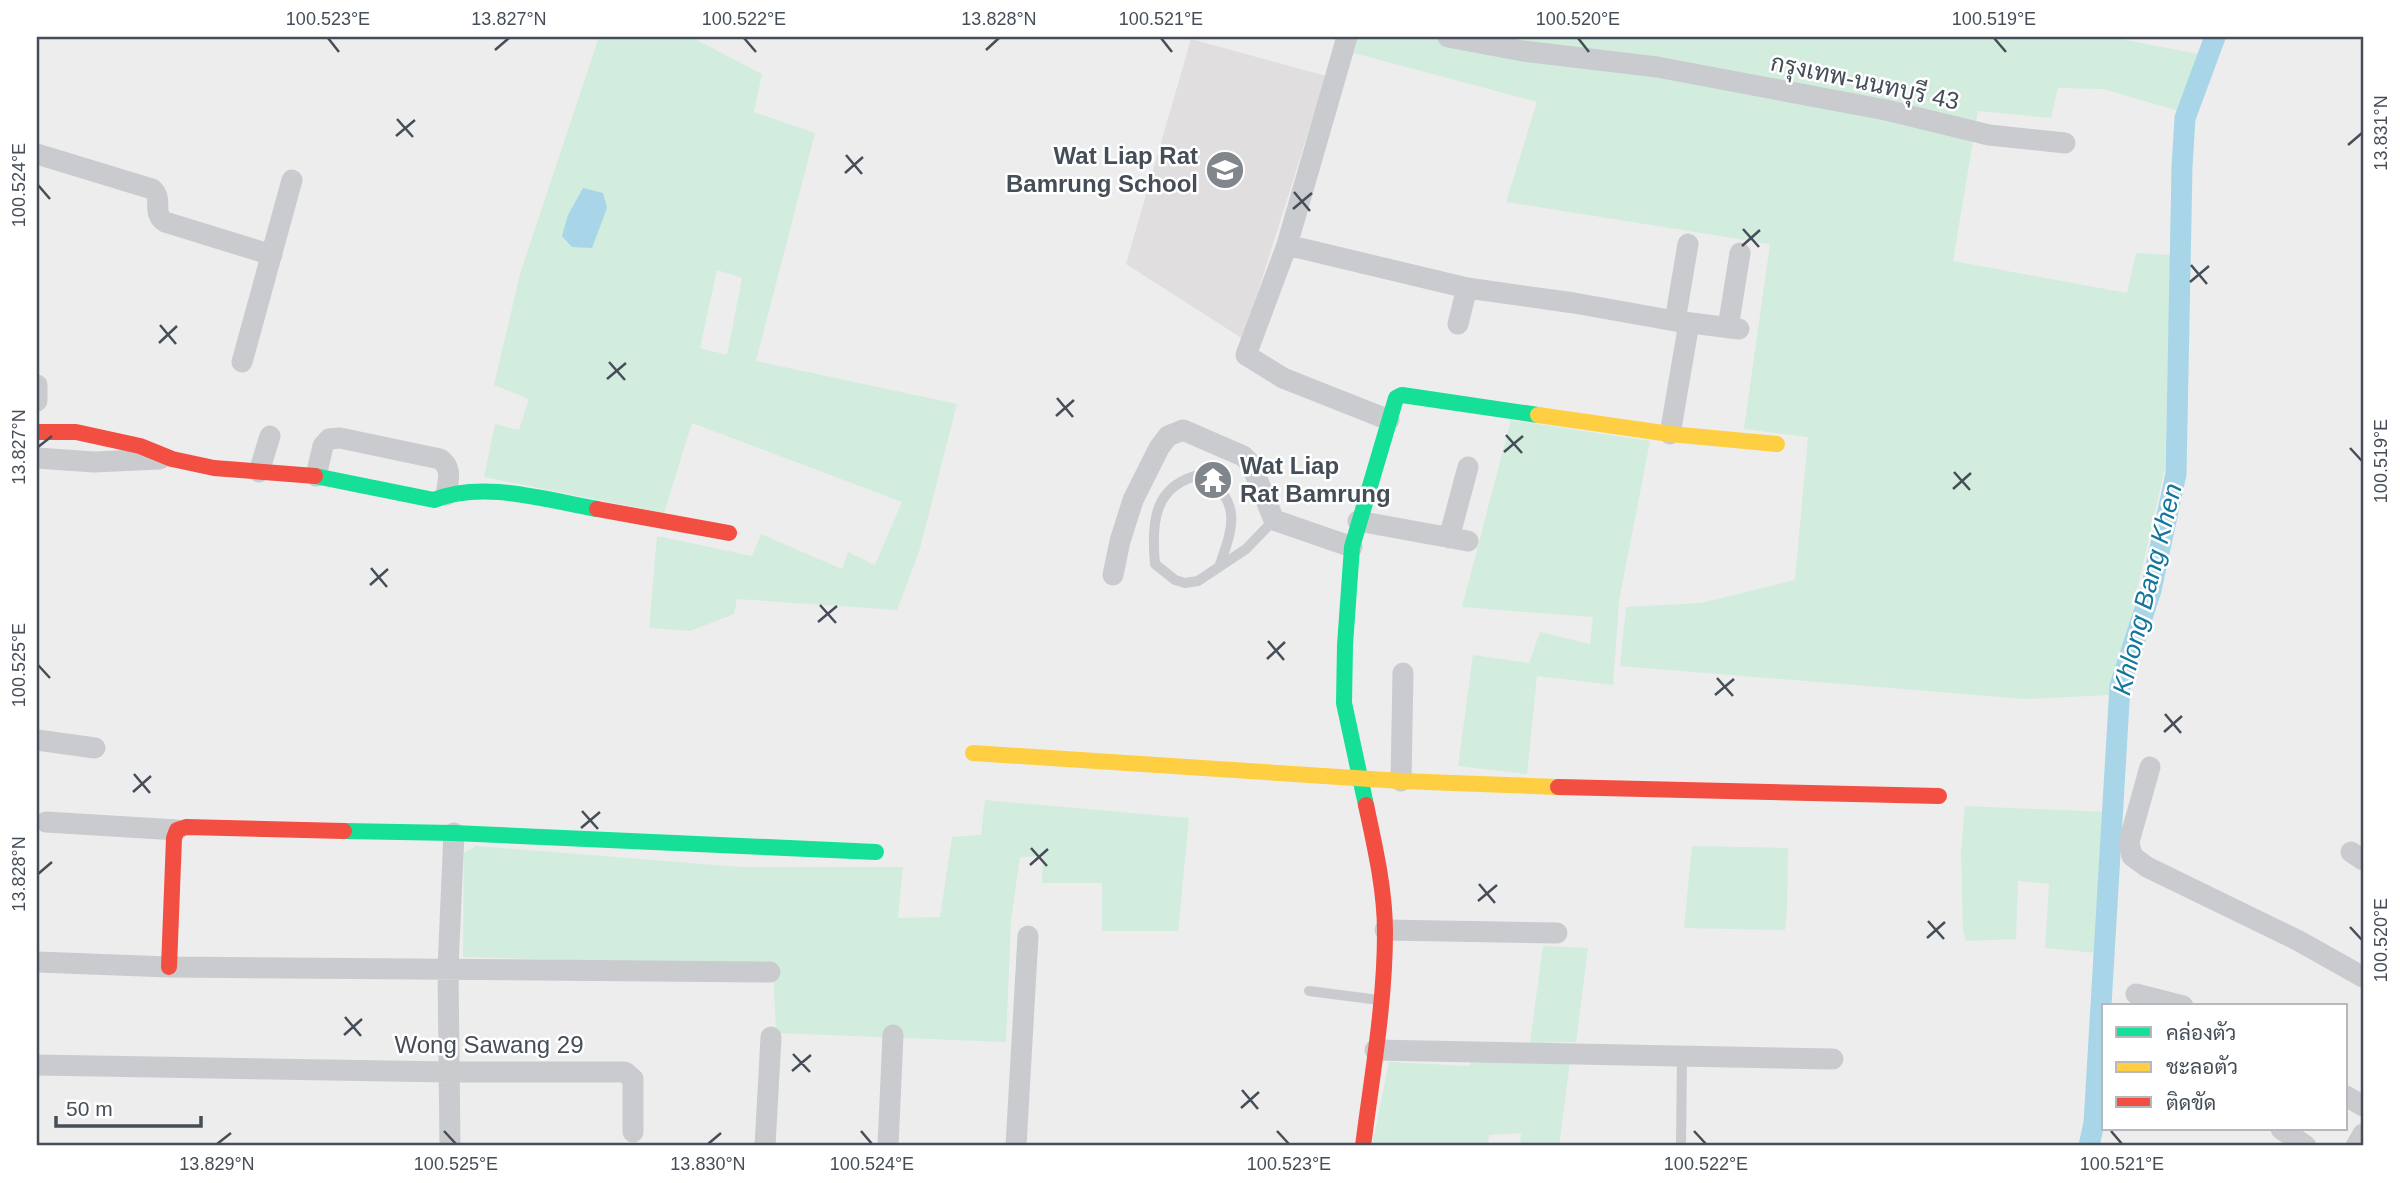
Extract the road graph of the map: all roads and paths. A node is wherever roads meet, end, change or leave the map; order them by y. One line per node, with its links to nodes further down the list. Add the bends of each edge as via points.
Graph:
1 (1347, 37): 7 (street)
2 (1448, 37): 3 (street, กรุงเทพ-นนทบุรี 43, via 1657,67 1886,110 1989,135)
3 (2065, 143)
4 (37, 154): 9 (street, via 152,189 159,200 159,218 165,222)
5 (292, 180): 9 (street)
6 (1688, 244): 11 (street)
7 (1287, 245): 10 (street); 16 (street, via 1246,355 1283,379)
8 (1740, 253): 11 (street, via 1733,329)
9 (272, 255): 13 (street)
10 (1468, 288): 11 (street); 12 (street)
11 (1682, 322): 18 (street)
12 (1458, 324)
13 (242, 362)
14 (37, 385): 15 (street)
15 (37, 401)
16 (1389, 420): 18 (street, via 1396,398 1402,395); 28 (street)
17 (37, 432): 22 (street, via 98,436)
18 (1670, 434): 20 (street)
19 (270, 436): 24 (street)
20 (1777, 444)
21 (37, 458): 22 (street, via 94,462)
22 (172, 459): 24 (street)
23 (1468, 467): 28 (street, via 1459,539)
24 (259, 472): 25 (street)
25 (316, 476): 26 (street, via 434,500); 26 (street, via 323,446 329,439 340,438 440,459 449,469)
26 (446, 495): 29 (street, via 487,489)
27 (1274, 520): 30 (street); 31 (lane, via 1246,550); 32 (street, via 1258,476 1243,456 1176,431 1159,448 1133,500)
28 (1358, 521): 30 (street)
29 (729, 533)
30 (1352, 547): 38 (street, via 1344,703)
31 (1219, 568): 31 (lane, via 1185,583 1155,564 1155,516 1161,502 1184,478 1203,474 1214,482 1231,509 1232,531)
32 (1113, 575)
33 (1403, 673): 39 (street)
34 (37, 740): 35 (street)
35 (95, 748)
36 (973, 753): 38 (street)
37 (2150, 767): 52 (street, via 2129,842 2132,856)
38 (1360, 779): 39 (street); 45 (street, via 1378,860)
39 (1402, 781): 40 (street)
40 (1939, 796)
41 (46, 822): 42 (street)
42 (177, 830): 43 (street); 49 (street)
43 (454, 833): 44 (street); 50 (street)
44 (876, 852)
45 (1385, 930): 46 (street); 55 (street)
46 (1557, 933)
47 (1028, 936): 70 (street)
48 (37, 962): 49 (street)
49 (169, 967): 50 (street)
50 (448, 968): 51 (street); 63 (street)
51 (770, 972)
52 (2363, 977)
53 (1309, 991): 55 (lane)
54 (2136, 994): 56 (street)
55 (1382, 1000): 59 (street)
56 (2175, 1004)
57 (893, 1035): 69 (street)
58 (771, 1037): 68 (street)
59 (1375, 1050): 60 (street); 71 (street)
60 (1682, 1055): 61 (street); 72 (lane)
61 (1833, 1059)
62 (37, 1065): 63 (street, Wong Sawang 29)
63 (450, 1072): 65 (street, Wong Sawang 29, via 625,1072 633,1079); 67 (street)
64 (2282, 1130): 73 (street)
65 (634, 1132)
66 (2363, 1134): 74 (street)
67 (450, 1146)
68 (765, 1146)
69 (888, 1146)
70 (1016, 1146)
71 (1363, 1146)
72 (1681, 1146)
73 (2306, 1146)
74 (2356, 1146)

